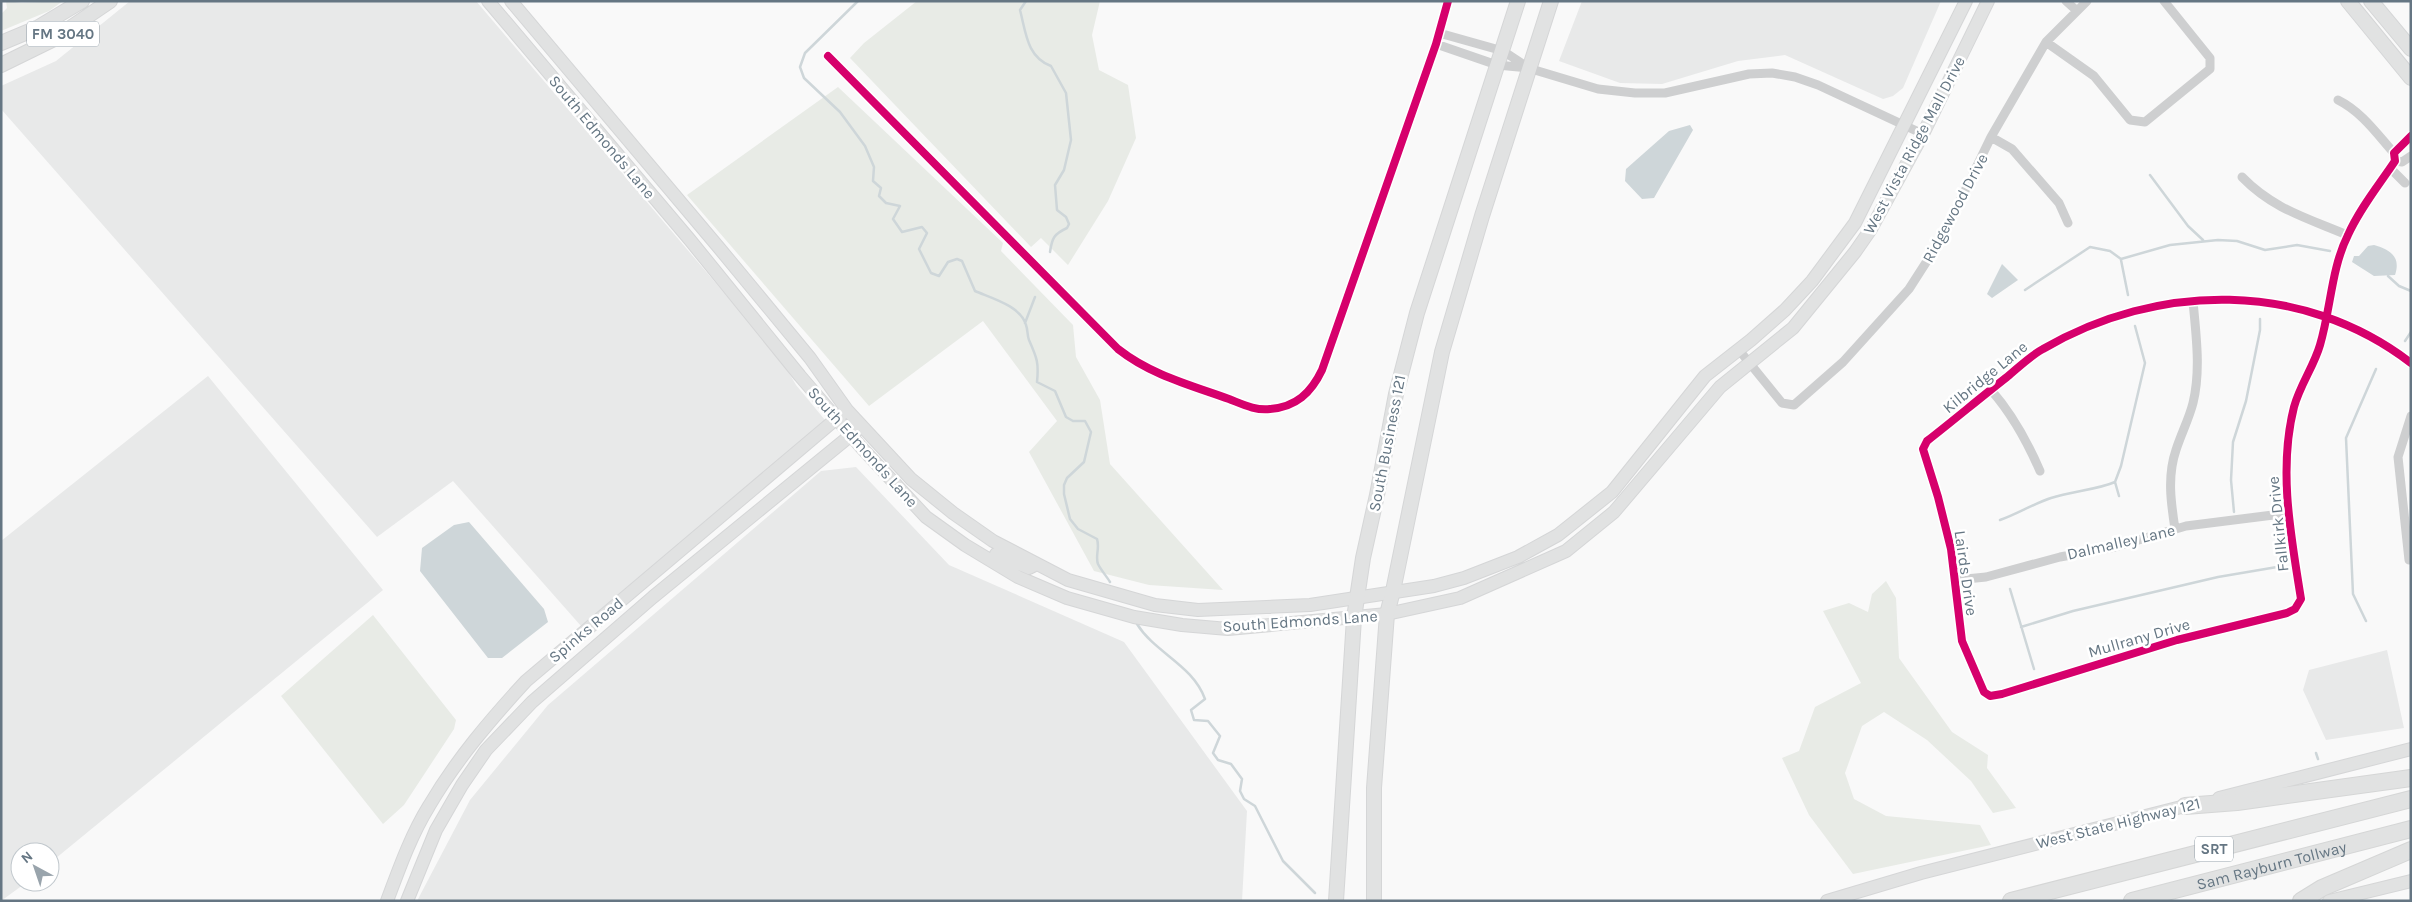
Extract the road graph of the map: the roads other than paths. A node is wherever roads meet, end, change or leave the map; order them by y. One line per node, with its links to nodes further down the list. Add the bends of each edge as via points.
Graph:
1 (82, 1): 18 (main road, FM 3040, via 37,28)
2 (110, 1): 23 (main road, FM 3040, via 54,39)
3 (488, 1): 37 (main road, South Edmonds Lane)
4 (511, 1): 36 (main road, South Edmonds Lane)
5 (1448, 1): 16 (street)
6 (1518, 1): 21 (main road, South Business 121)
7 (1550, 1): 25 (main road)
8 (1966, 1): 28 (main road, West Vista Ridge Mall Drive)
9 (1988, 1): 29 (main road, West Vista Ridge Mall Drive)
10 (2066, 1): 15 (street)
11 (2087, 1): 15 (street, Ridgewood Drive)
12 (2164, 1): 17 (street, via 2210,58 2210,69 2145,122 2130,120 2094,76)
13 (2348, 1): 26 (main road)
14 (2371, 1): 20 (main road)
15 (2076, 10): 17 (street, Ridgewood Drive)
16 (1439, 32): 19 (street); 21 (street)
17 (2046, 42): 31 (street, Ridgewood Drive)
18 (1, 43)
19 (1436, 44): 22 (street, via 1322,370 1307,395 1289,405 1269,409 1246,406 1170,379 1151,371 1118,349); 24 (street)
20 (2411, 49)
21 (1503, 51): 24 (main road, South Business 121); 25 (street)
22 (828, 56)
23 (1, 65)
24 (1497, 65): 25 (street); 66 (main road, South Business 121, via 1417,313 1396,394)
25 (1528, 68): 28 (street, via 1598,89 1635,93 1666,93 1749,74 1772,73 1818,85); 65 (main road, via 1442,352)
26 (2411, 78)
27 (2338, 100): 33 (street, via 2361,114)
28 (1905, 126): 29 (street); 42 (main road, West Vista Ridge Mall Drive, via 1855,223 1833,254 1785,310)
29 (1923, 134): 43 (main road, West Vista Ridge Mall Drive, via 1871,230 1834,280 1793,328)
30 (2411, 136): 33 (street, Fallkirk Drive)
31 (1991, 137): 38 (street, via 2012,149 2059,203); 43 (street, Ridgewood Drive, via 1943,236 1909,289 1844,362 1794,405 1782,403)
32 (2411, 156): 33 (street, via 2402,162)
33 (2393, 161): 35 (street); 39 (street, Fallkirk Drive)
34 (2242, 177): 39 (street, via 2274,204)
35 (2405, 182)
36 (668, 186): 37 (main road); 46 (main road, South Edmonds Lane, via 810,358)
37 (651, 194): 49 (main road, South Edmonds Lane)
38 (2068, 224)
39 (2347, 235): 41 (street, Fallkirk Drive)
40 (2193, 301): 41 (street, Kilbridge Lane, via 2244,299 2270,302 2297,307); 45 (street, Kilbridge Lane, via 2166,303 2108,317 2041,350); 57 (street, via 2197,378 2171,478)
41 (2327, 319): 44 (street, Kilbridge Lane, via 2357,329); 56 (street, Fallkirk Drive, via 2320,346 2294,406 2289,430 2286,466)
42 (1739, 350): 43 (street, Ridgewood Drive); 48 (main road, West Vista Ridge Mall Drive, via 1705,376)
43 (1749, 363): 53 (main road, West Vista Ridge Mall Drive, via 1720,387)
44 (2411, 363)
45 (1991, 390): 52 (street, Kilbridge Lane, via 1928,441); 54 (street, via 2022,430)
46 (847, 410): 49 (main road, Spinks Road); 50 (main road, South Edmonds Lane)
47 (2411, 416): 61 (street, via 2398,457)
48 (1674, 418): 53 (main road, via 1675,427 1656,455); 55 (main road, West Vista Ridge Mall Drive)
49 (837, 419): 51 (main road, South Edmonds Lane); 73 (main road, Spinks Road, via 526,681)
50 (862, 427): 51 (main road, Spinks Road); 62 (main road, South Edmonds Lane, via 926,492 993,540)
51 (850, 435): 60 (main road, South Edmonds Lane, via 926,517); 75 (main road, Spinks Road, via 532,702)
52 (1923, 450): 63 (street, Lairds Drive, via 1938,496)
53 (1654, 465): 59 (main road, West Vista Ridge Mall Drive, via 1614,512)
54 (2040, 472)
55 (1612, 492): 58 (main road, West Vista Ridge Mall Drive); 59 (main road, via 1609,506 1582,528)
56 (2289, 513): 57 (street, Dalmalley Lane); 68 (street, Fallkirk Drive, via 2301,599)
57 (2175, 529): 63 (street, Dalmalley Lane, via 2115,547)
58 (1558, 535): 64 (main road, via 1550,550); 65 (main road, West Vista Ridge Mall Drive, via 1518,557 1464,578)
59 (1575, 544): 64 (main road, West Vista Ridge Mall Drive)
60 (980, 553): 62 (main road, via 988,550 1029,568); 69 (main road, South Edmonds Lane, via 1018,577)
61 (2409, 560)
62 (1035, 564): 67 (main road, South Edmonds Lane, via 1068,580)
63 (1956, 580): 72 (street, Lairds Drive, via 1962,641 1984,692)
64 (1488, 585): 70 (main road, West Vista Ridge Mall Drive, via 1460,598)
65 (1393, 591): 66 (main road, South Edmonds Lane); 70 (main road)
66 (1358, 596): 67 (main road, South Edmonds Lane, via 1283,607 1198,610); 71 (main road, South Business 121)
67 (1154, 605): 69 (main road, via 1147,610 1113,604)
68 (2295, 609): 72 (street, Mullrany Drive, via 2177,640)
69 (1105, 610): 71 (main road, South Edmonds Lane, via 1182,625 1228,629)
70 (1387, 614): 71 (main road, South Edmonds Lane); 87 (main road, via 1374,788)
71 (1354, 618): 86 (main road, South Business 121)
72 (1990, 696)
73 (474, 742): 75 (main road); 81 (main road, Spinks Road, via 428,806)
74 (2411, 749): 78 (main road, West State Highway 121)
75 (486, 750): 83 (main road, Spinks Road, via 436,830)
76 (2411, 778): 78 (highway)
77 (2411, 799): 89 (highway, Sam Rayburn Tollway / SRT)
78 (2185, 806): 88 (main road, West State Highway 121, via 1921,873)
79 (2411, 829): 90 (highway, Sam Rayburn Tollway / SRT)
80 (2411, 850): 91 (highway, via 2322,888)
81 (395, 879): 83 (main road); 84 (main road, Spinks Road)
82 (2411, 881): 92 (main road)
83 (413, 886): 85 (main road, Spinks Road)
84 (387, 901)
85 (407, 901)
86 (1336, 901)
87 (1374, 901)
88 (1827, 901)
89 (2011, 901)
90 (2132, 901)
91 (2301, 901)
92 (2329, 901)

